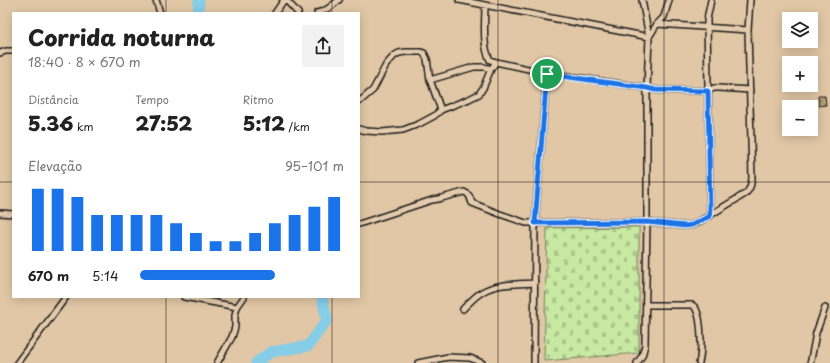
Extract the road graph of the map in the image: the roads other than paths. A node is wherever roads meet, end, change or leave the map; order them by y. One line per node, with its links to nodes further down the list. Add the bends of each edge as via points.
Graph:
1 (156, 0): 10 (street)
2 (285, 0): 11 (street); 12 (street)
3 (339, 0): 13 (street)
4 (459, 0): 9 (street)
5 (642, 0): 17 (street)
6 (669, 0): 14 (street, via 664,17)
7 (711, 0): 15 (street)
8 (750, 0): 16 (street)
9 (484, 5): 17 (street); 20 (street, via 485,46 490,60)
10 (160, 12)
11 (276, 12)
12 (297, 12)
13 (321, 12)
14 (657, 24): 15 (street); 17 (street)
15 (707, 27): 16 (street); 26 (street)
16 (748, 30): 25 (street)
17 (649, 37): 24 (street)
18 (12, 51): 19 (street)
19 (0, 53)
20 (496, 62): 21 (street); 22 (street)
21 (491, 69): 23 (street, via 474,67); 28 (street, via 479,94)
22 (547, 74): 24 (street); 34 (street)
23 (430, 80): 27 (street, via 424,53 399,54 386,65 373,90); 28 (street)
24 (647, 88): 26 (street); 33 (street)
25 (750, 90): 26 (street, via 714,88); 32 (street, via 750,187 745,194)
26 (708, 91): 32 (street)
27 (360, 101)
28 (441, 110): 29 (street, via 419,124 403,130 382,132)
29 (360, 129)
30 (0, 213): 31 (street)
31 (12, 214)
32 (710, 216): 33 (street, via 685,226)
33 (647, 222): 34 (street); 40 (street)
34 (535, 223): 35 (street, via 523,222 472,203 470,196 464,192); 36 (street)
35 (360, 224)
36 (535, 283): 43 (street, via 497,286 482,292); 48 (street)
37 (65, 298): 44 (street)
38 (189, 298): 41 (street)
39 (243, 298): 41 (street)
40 (646, 305): 49 (street, via 645,345); 50 (street, via 695,307 701,338)
41 (237, 307): 45 (street, via 232,337)
42 (825, 308): 51 (street, via 816,333)
43 (464, 309)
44 (17, 363)
45 (217, 363)
46 (418, 363): 47 (street, via 448,357 470,358)
47 (482, 363)
48 (534, 363)
49 (637, 363)
50 (699, 363)
51 (810, 363)

